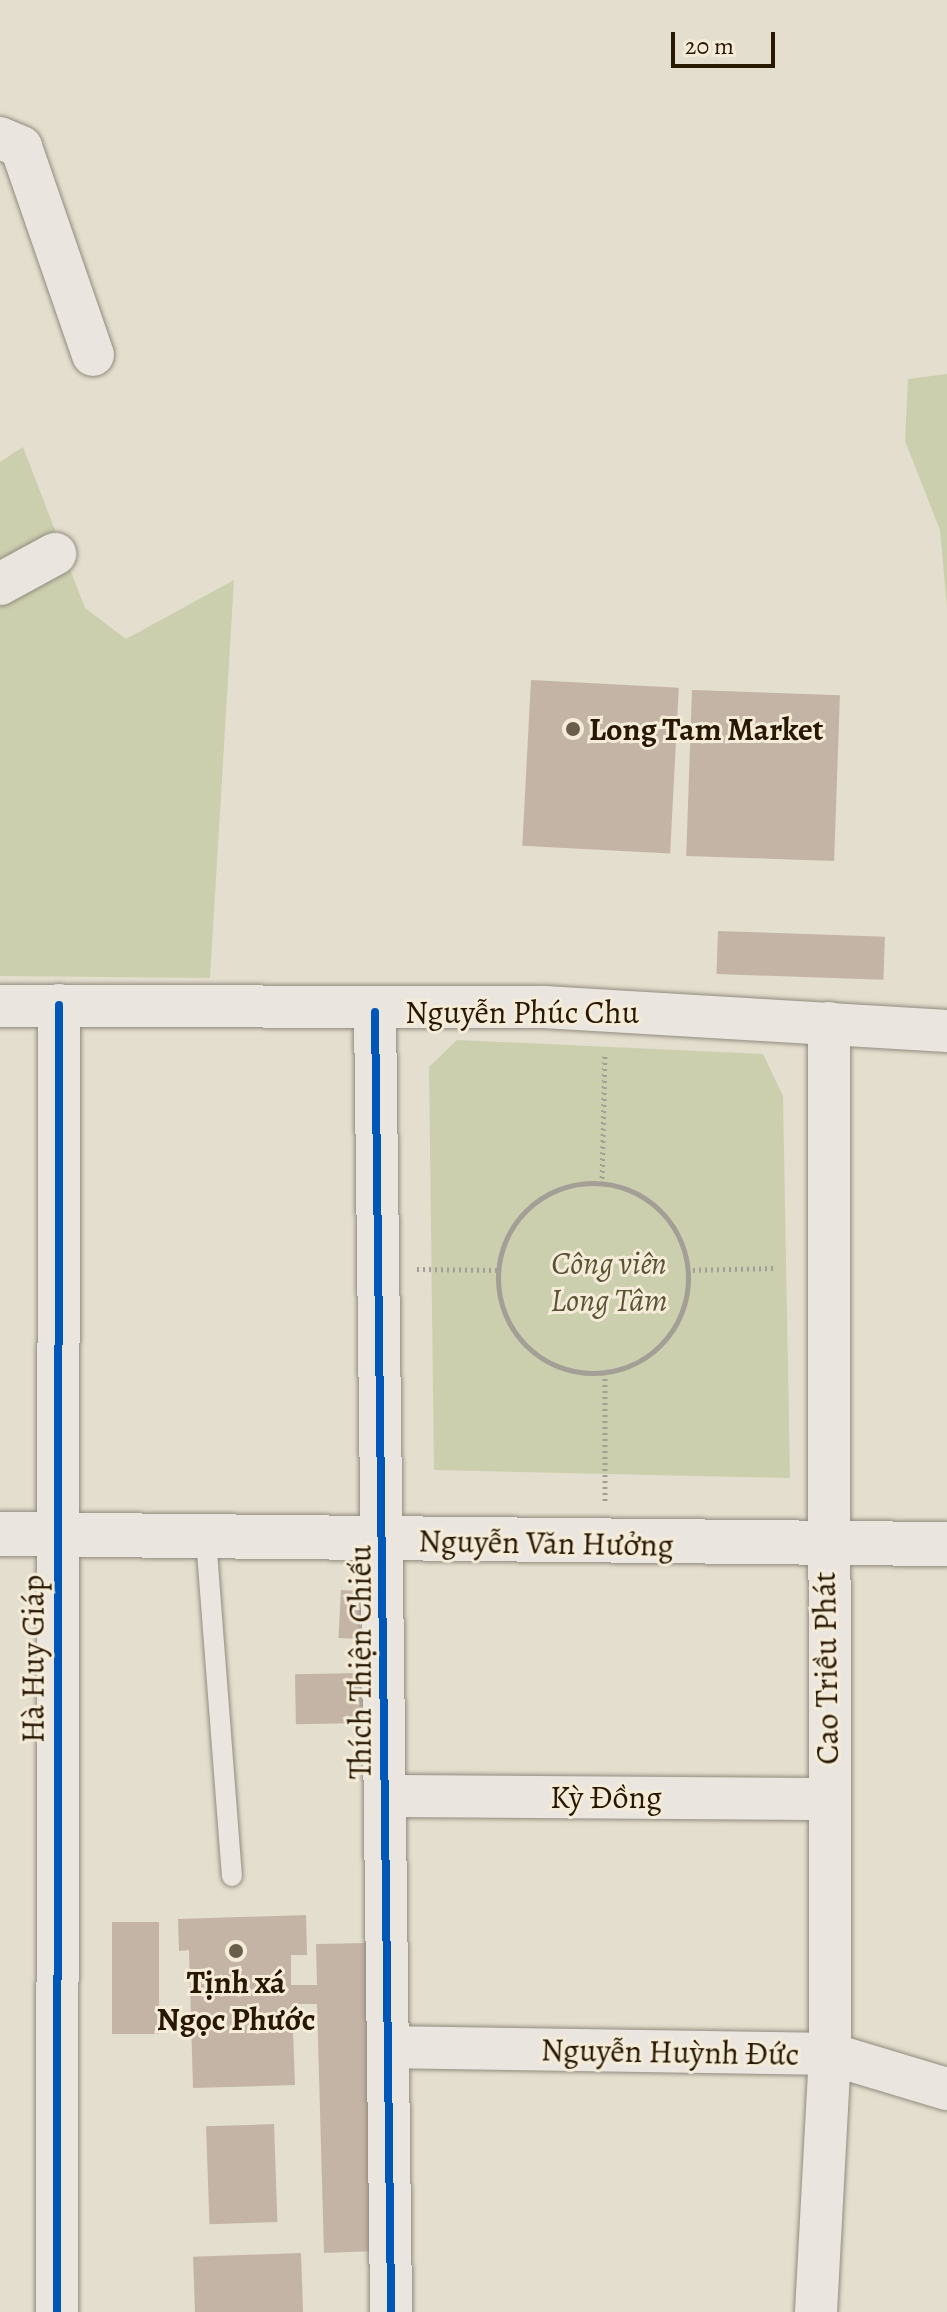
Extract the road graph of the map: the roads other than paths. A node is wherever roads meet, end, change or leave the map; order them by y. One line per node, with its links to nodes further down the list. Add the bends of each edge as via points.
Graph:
1 (0, 138): 2 (street, via 21,147)
2 (93, 355)
3 (55, 554): 4 (street)
4 (0, 584)
5 (59, 1005): 6 (street, Nguyễn Phúc Chu); 7 (street, Nguyễn Phúc Chu); 11 (street, Hà Huy Giáp)
6 (0, 1006)
7 (375, 1012): 8 (street, Nguyễn Phúc Chu, via 544,1007); 13 (street, Thích Thiện Chiếu)
8 (829, 1023): 9 (street, Nguyễn Phúc Chu); 15 (street, Cao Triều Phát)
9 (947, 1031)
10 (0, 1534): 11 (street, Nguyễn Văn Hưởng)
11 (57, 1536): 12 (street, Nguyễn Văn Hưởng); 22 (street, Hà Huy Giáp)
12 (206, 1539): 13 (street, Nguyễn Văn Hưởng); 18 (lane)
13 (383, 1540): 15 (street, Nguyễn Văn Hưởng); 16 (street, Thích Thiện Chiếu)
14 (947, 1544): 15 (street, Nguyễn Văn Hưởng)
15 (825, 1547): 17 (street, Cao Triều Phát)
16 (385, 1796): 17 (street, Kỳ Đồng); 19 (street, Thích Thiện Chiếu)
17 (827, 1799): 20 (street, Cao Triều Phát)
18 (232, 1876)
19 (388, 2047): 20 (street, Nguyễn Huỳnh Đức); 23 (street, Thích Thiện Chiếu)
20 (830, 2054): 21 (street, Nguyễn Huỳnh Đức); 24 (street, Cao Triều Phát)
21 (947, 2089)
22 (57, 2312)
23 (391, 2312)
24 (816, 2312)

